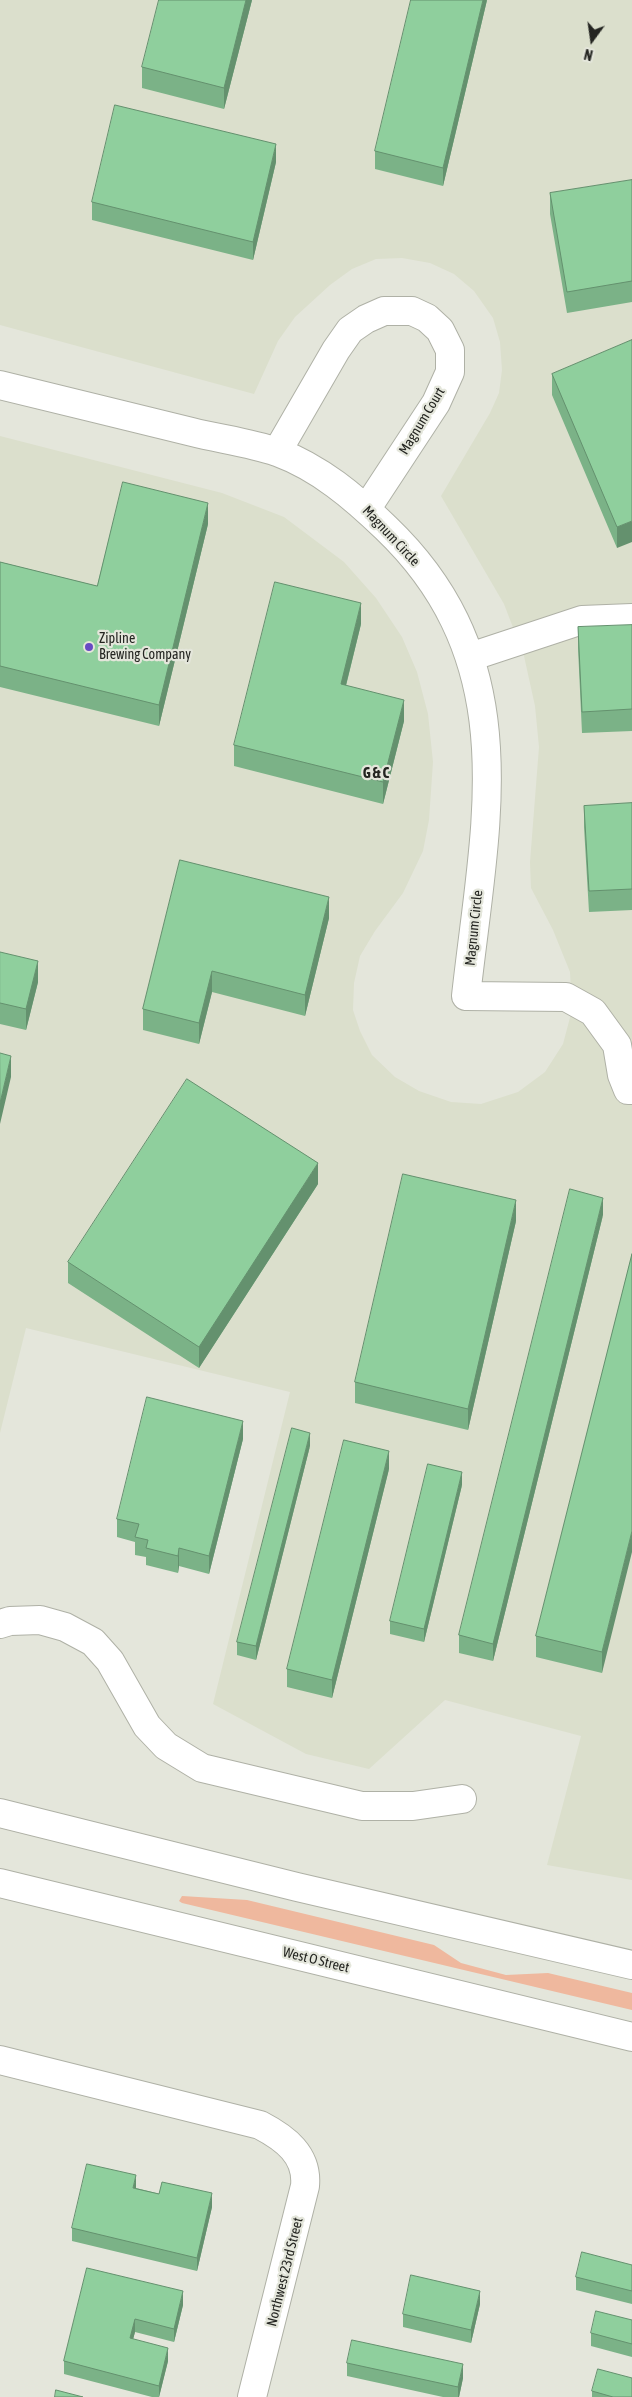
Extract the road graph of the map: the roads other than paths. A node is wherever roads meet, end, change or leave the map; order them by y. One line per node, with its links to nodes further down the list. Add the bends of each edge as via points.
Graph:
1 (0, 385): 2 (street, Magnum Circle)
2 (277, 452): 3 (street, Magnum Circle, via 329,478); 3 (street, Magnum Court, via 350,330 384,311 412,311 427,318 440,330 450,350 450,372 436,403)
3 (367, 508): 5 (street, Magnum Circle, via 404,545 434,584 459,628)
4 (632, 618): 5 (street, via 582,620)
5 (470, 657): 6 (street, Magnum Circle, via 477,676 486,726 488,766 486,820 466,996 566,997 593,1012 617,1045 622,1075 628,1090)
6 (632, 1090)
7 (0, 1624): 8 (street, via 10,1620 40,1620 65,1627 93,1642 110,1661 147,1726 166,1746 202,1768 362,1806 414,1806)
8 (462, 1799)
9 (0, 1813): 11 (street)
10 (0, 1884): 12 (street, West O Street)
11 (632, 1965)
12 (632, 2037)
13 (0, 2060): 14 (street, Northwest 23rd Street, via 260,2125 281,2136 293,2148 304,2167 305,2186)
14 (252, 2397)

